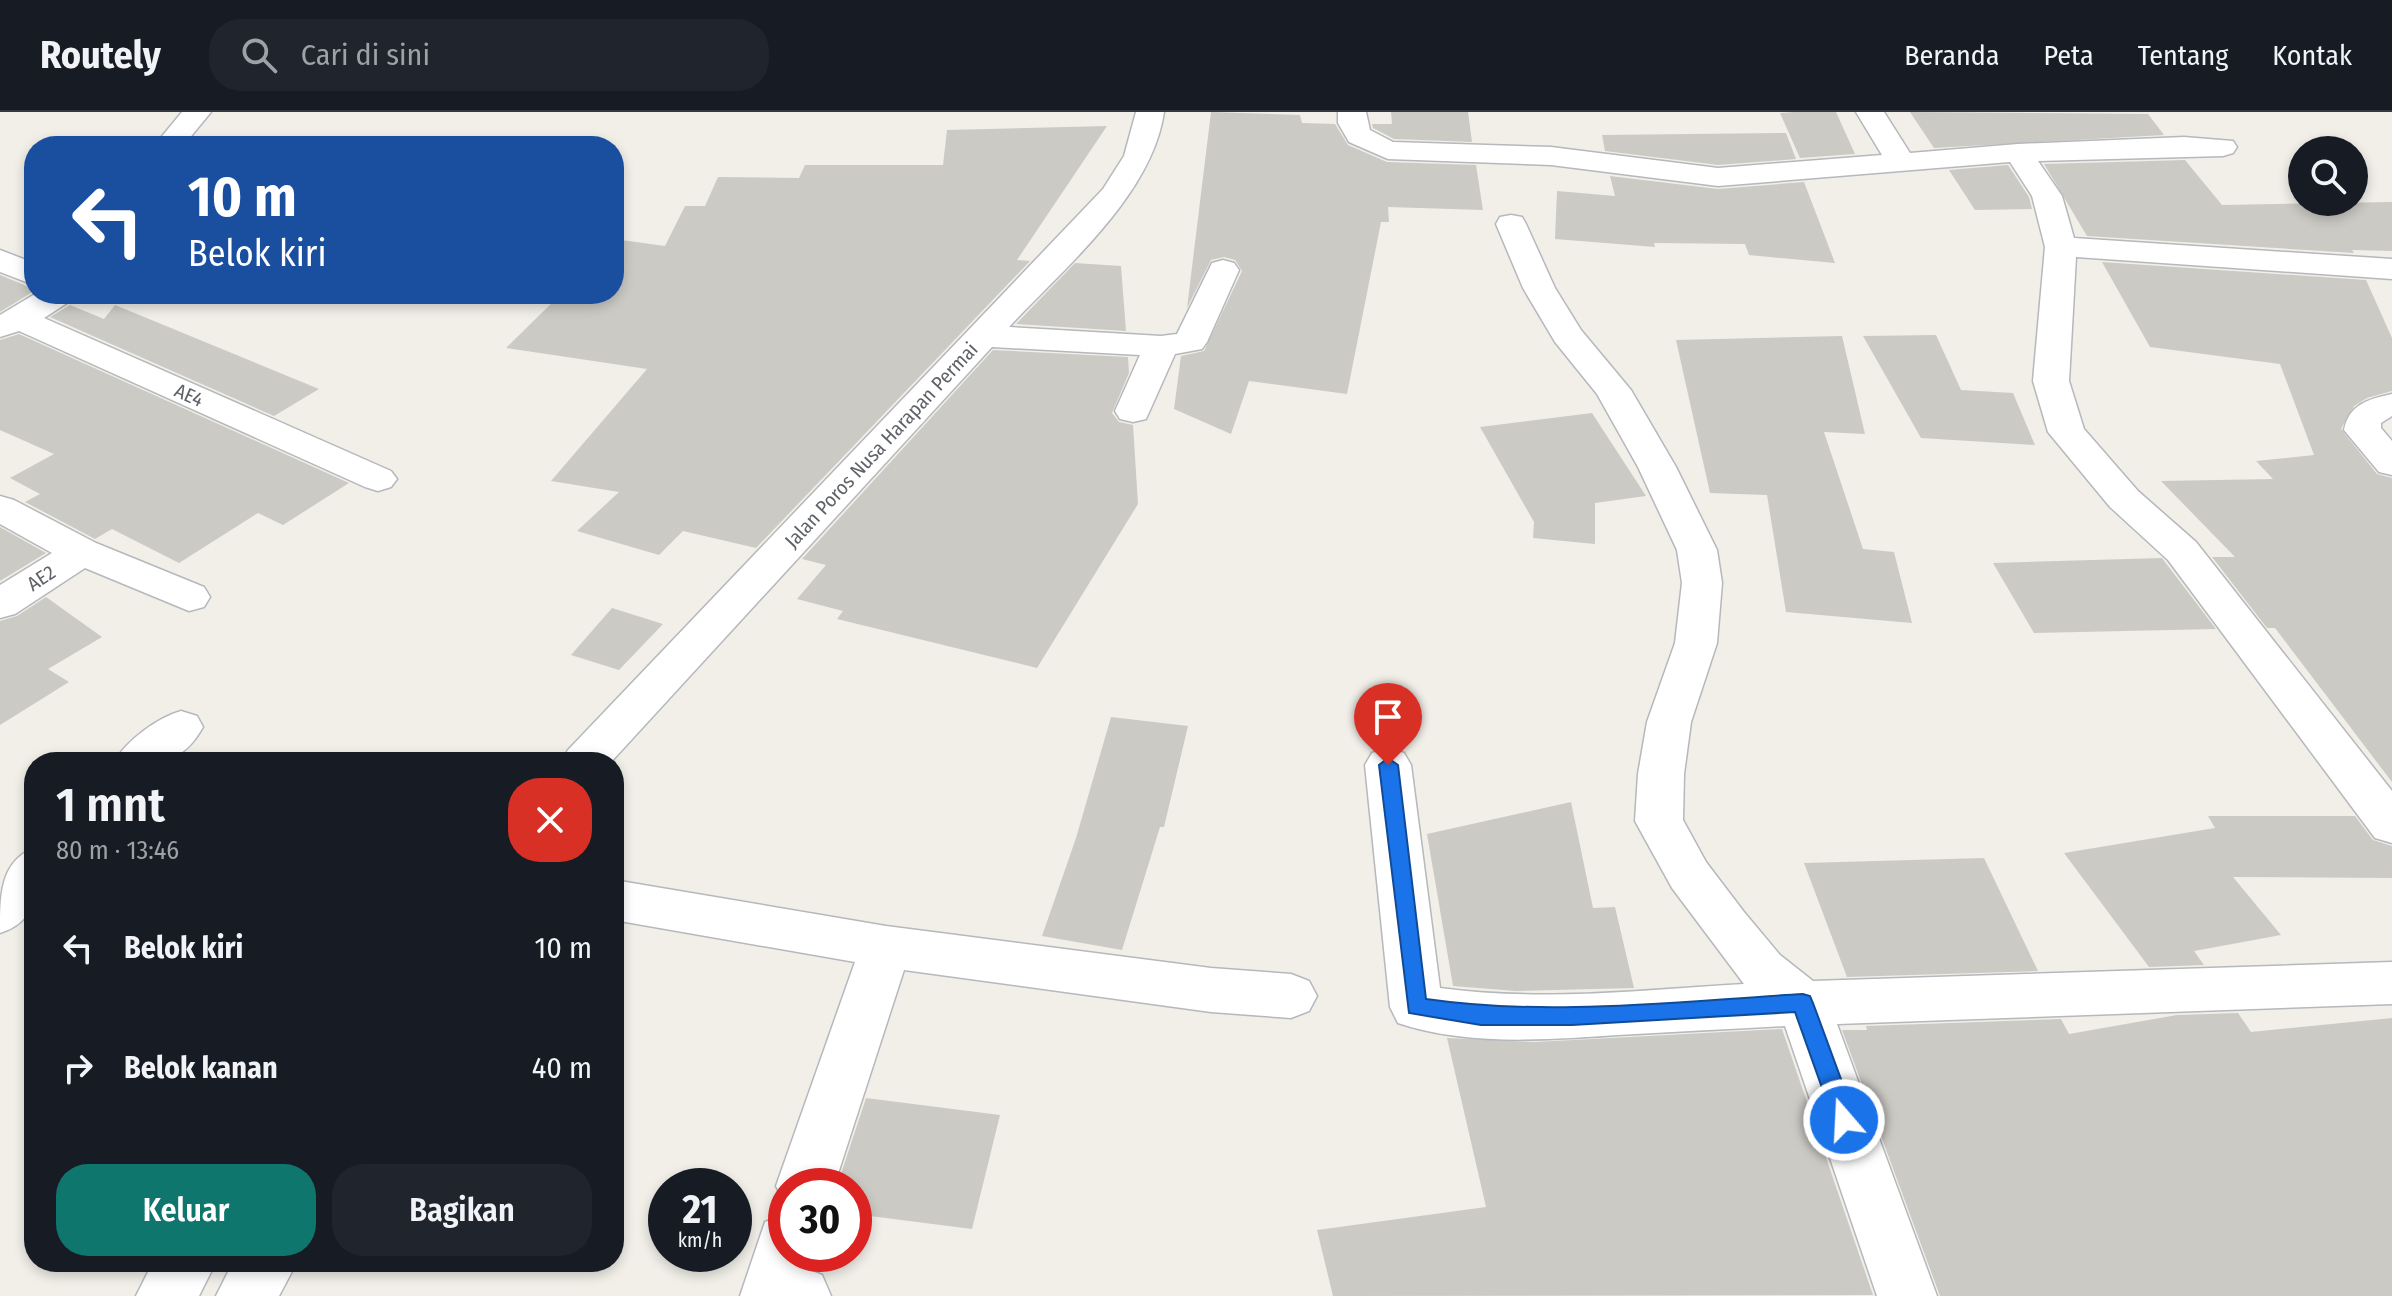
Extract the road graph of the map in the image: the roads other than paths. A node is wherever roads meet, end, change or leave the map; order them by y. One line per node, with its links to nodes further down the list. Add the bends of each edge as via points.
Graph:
1 (197, 112): 5 (street)
2 (1150, 112): 17 (street, Jalan Poros Nusa Harapan Permai, via 1145,143 1114,195)
3 (1352, 112): 8 (street, via 1359,136 1388,150 1551,156 1718,177)
4 (1870, 112): 8 (street)
5 (177, 136)
6 (2223, 147): 7 (street)
7 (2018, 153): 8 (street); 10 (street, via 2047,196)
8 (1900, 160)
9 (1511, 224): 40 (street, via 1539,288 1567,335 1613,390 1697,550 1702,583 1696,643 1669,722 1659,821 1726,926 1762,970)
10 (2061, 247): 12 (street); 31 (street, via 2051,381 2066,432 2124,499 2182,551)
11 (0, 260): 14 (street)
12 (2392, 269)
13 (1223, 270): 18 (street, via 1190,342)
14 (24, 271)
15 (41, 304): 16 (street)
16 (9, 323): 22 (street, AE4)
17 (983, 336): 18 (street); 29 (street, Jalan Poros Nusa Harapan Permai)
18 (1161, 346): 20 (street)
19 (2392, 405): 21 (street, via 2364,419 2362,430)
20 (1133, 411)
21 (2392, 464)
22 (378, 479)
23 (0, 508): 24 (street)
24 (82, 552): 25 (street); 26 (street, AE2)
25 (189, 597)
26 (0, 604)
27 (181, 727): 28 (street)
28 (150, 752)
29 (593, 752)
30 (1388, 765): 40 (street, via 1416,1007 1481,1016 1572,1016)
31 (2392, 825)
32 (24, 846): 33 (street)
33 (0, 862)
34 (24, 881): 36 (street)
35 (624, 901): 37 (street)
36 (0, 913)
37 (886, 947): 39 (street); 41 (street)
38 (2392, 983): 40 (street)
39 (1291, 996)
40 (1803, 1003): 48 (street)
41 (811, 1168)
42 (180, 1272): 45 (street)
43 (261, 1272): 46 (street)
44 (776, 1272): 47 (street, via 769,1293)
45 (166, 1296)
46 (246, 1296)
47 (801, 1296)
48 (1907, 1296)

